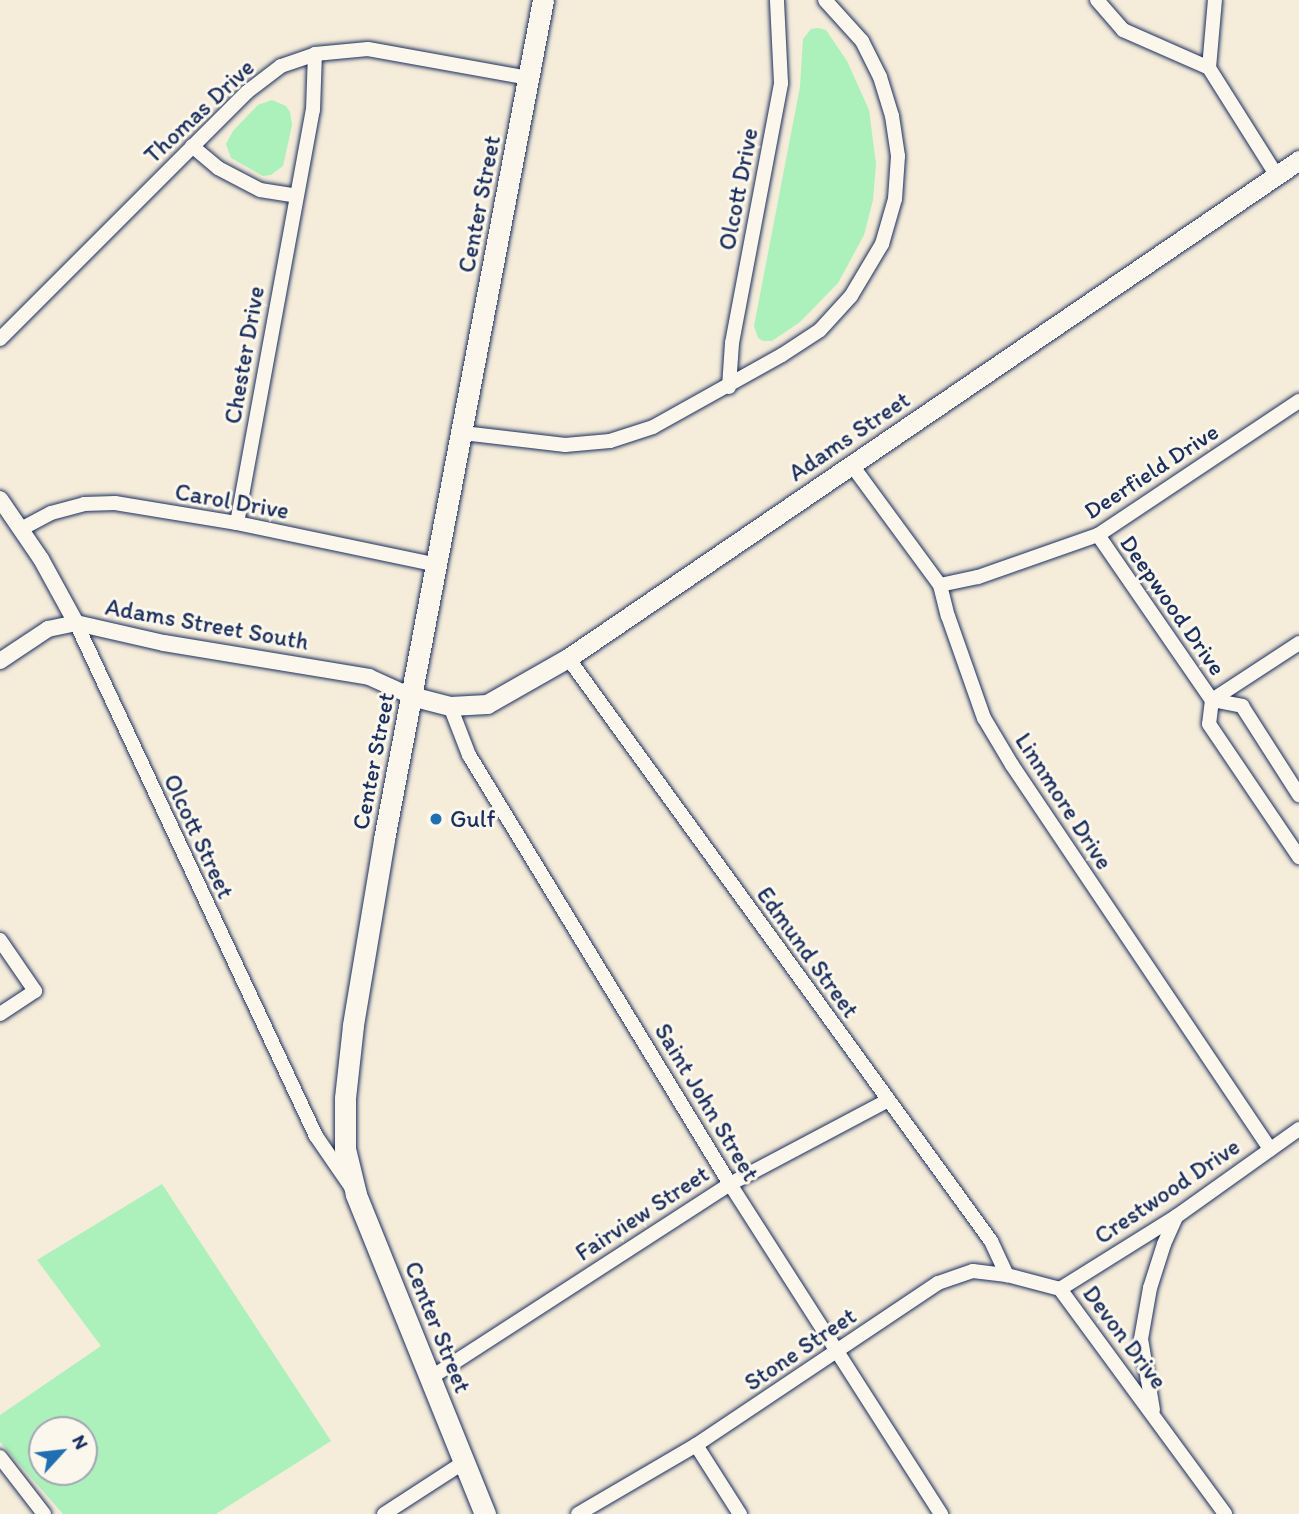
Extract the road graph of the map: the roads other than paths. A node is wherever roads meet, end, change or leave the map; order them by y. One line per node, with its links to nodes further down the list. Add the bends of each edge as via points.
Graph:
1 (543, 0): 8 (main road, Center Street)
2 (777, 0): 14 (street, Olcott Drive, via 781,83 732,343)
3 (825, 0): 14 (street, via 862,41 880,77 898,156 895,199 883,244 851,296 820,330)
4 (1097, 0): 7 (street, via 1123,30)
5 (1215, 0): 7 (street)
6 (315, 54): 8 (street, Thomas Drive, via 368,49); 9 (street, Thomas Drive, via 281,66); 12 (street, Chester Drive, via 313,110)
7 (1209, 68): 11 (street)
8 (529, 78): 16 (main road, Center Street)
9 (192, 146): 12 (street, via 218,168 260,190); 13 (street, Thomas Drive)
10 (1299, 160): 11 (main road, Adams Street)
11 (1277, 176): 17 (main road, Adams Street)
12 (297, 196): 19 (street, Chester Drive)
13 (0, 339)
14 (729, 387): 16 (street, via 653,427 610,441 565,444)
15 (1299, 401): 21 (street, Deerfield Drive)
16 (463, 433): 22 (main road, Center Street)
17 (851, 464): 23 (street, Linnmore Drive); 26 (main road, Adams Street)
18 (0, 499): 20 (street, Olcott Street)
19 (237, 523): 20 (street, Carol Drive, via 115,503 84,503); 22 (street, Carol Drive)
20 (21, 529): 24 (street, Olcott Street)
21 (1098, 535): 23 (street, Deerfield Drive, via 978,577); 29 (street, Deepwood Drive)
22 (438, 565): 28 (main road, Center Street)
23 (940, 585): 37 (street, Linnmore Drive, via 984,718 1057,835)
24 (76, 623): 27 (street, Adams Street South, via 48,629); 28 (street, Adams Street South, via 163,643 369,677); 39 (street, Olcott Street, via 316,1136)
25 (1299, 643): 29 (street)
26 (568, 658): 30 (main road, Adams Street, via 487,704); 35 (street, Edmund Street)
27 (0, 661)
28 (411, 696): 30 (main road, Adams Street); 39 (main road, Center Street, via 348,1063 345,1149)
29 (1212, 700): 31 (street, Deepwood Drive, via 1242,706); 32 (street, Deepwood Drive, via 1209,724)
30 (450, 706): 38 (street, Saint John Street, via 469,755)
31 (1299, 794)
32 (1299, 857)
33 (0, 940): 34 (street, via 35,991)
34 (0, 1014)
35 (887, 1101): 38 (street, Fairview Street); 41 (street, Edmund Street, via 991,1241)
36 (1299, 1129): 37 (street, Crestwood Drive)
37 (1270, 1149): 40 (street, Crestwood Drive)
38 (730, 1184): 43 (street, Saint John Street); 44 (street, Fairview Street)
39 (356, 1194): 44 (main road, Center Street)
40 (1177, 1216): 42 (street, Crestwood Drive); 45 (street, Devon Drive, via 1150,1289 1141,1339)
41 (1007, 1275): 42 (street, Stone Street); 43 (street, Stone Street, via 973,1271 938,1283)
42 (1060, 1289): 45 (street, Devon Drive)
43 (836, 1353): 46 (street, Stone Street); 54 (street, Saint John Street)
44 (430, 1378): 48 (main road, Center Street)
45 (1153, 1412): 55 (street, Devon Drive)
46 (696, 1445): 52 (street, Stone Street); 53 (street)
47 (0, 1457): 49 (street)
48 (464, 1462): 50 (street); 51 (main road, Center Street)
49 (44, 1514)
50 (384, 1514)
51 (485, 1514)
52 (578, 1514)
53 (740, 1514)
54 (941, 1514)
55 (1225, 1514)

